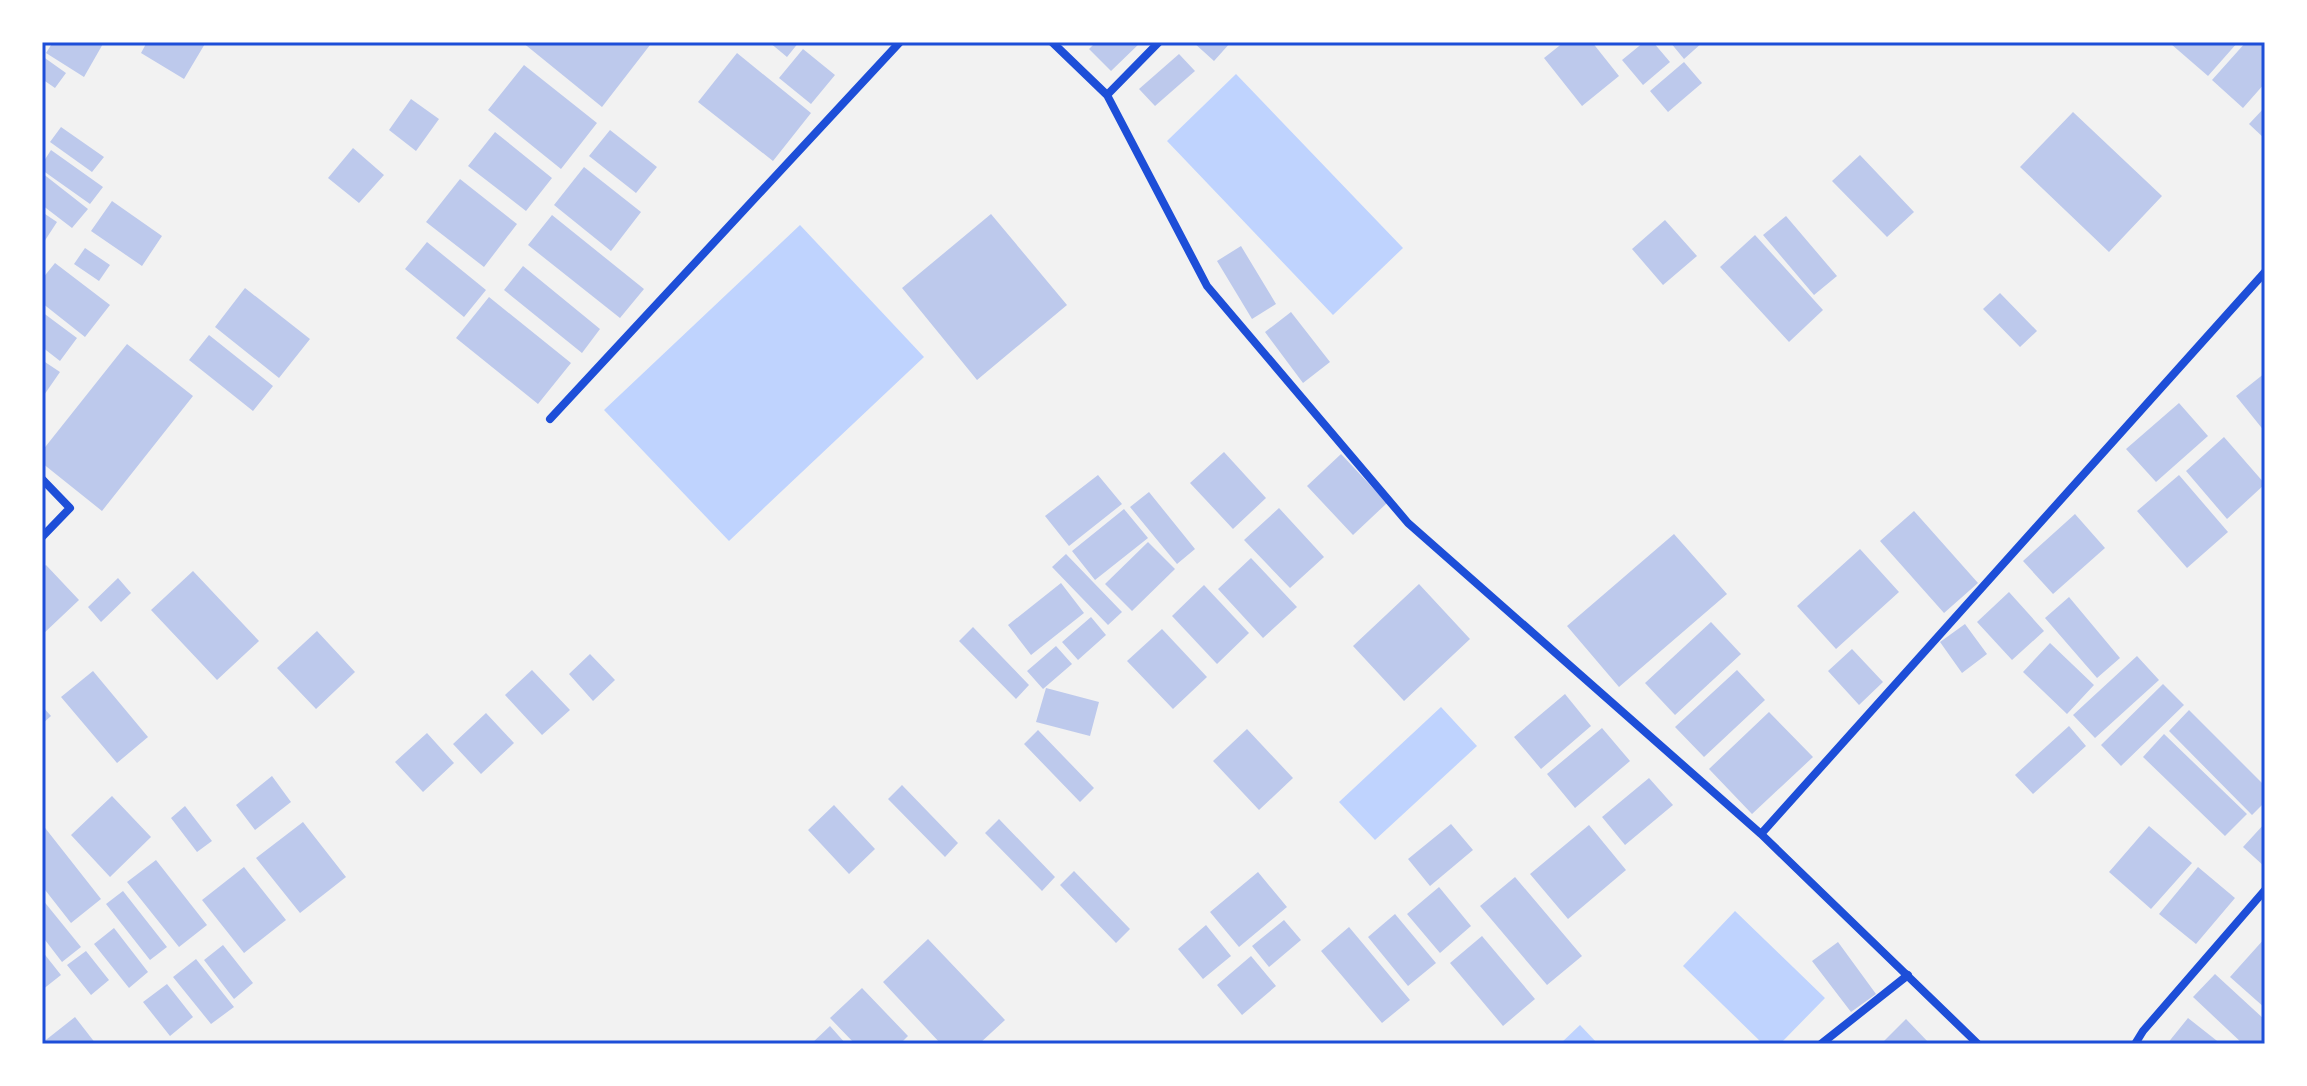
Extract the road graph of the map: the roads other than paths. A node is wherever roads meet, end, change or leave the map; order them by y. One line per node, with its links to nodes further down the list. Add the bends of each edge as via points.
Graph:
1 (900, 42): 6 (street)
2 (1052, 42): 4 (street)
3 (1159, 42): 4 (street)
4 (1107, 95): 9 (street, via 1207,286 1408,523)
5 (2265, 272): 9 (street)
6 (550, 419)
7 (42, 479): 8 (street, via 70,508)
8 (42, 537)
9 (1761, 834): 11 (street)
10 (2265, 890): 14 (street)
11 (1908, 975): 12 (street); 13 (street)
12 (1821, 1044)
13 (1978, 1044)
14 (2135, 1044)

